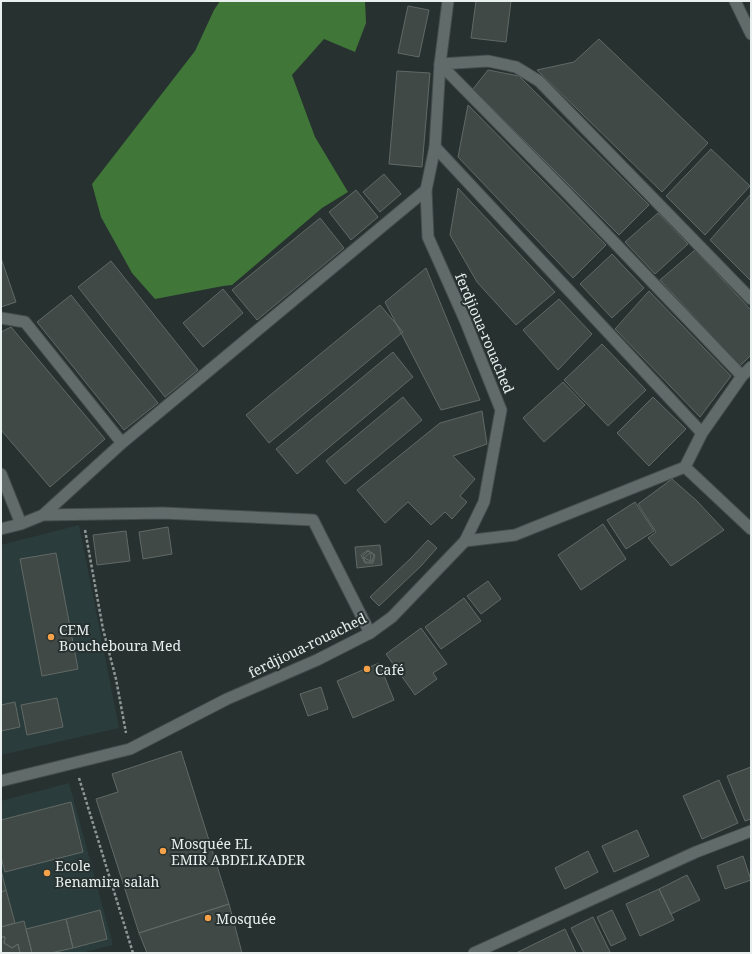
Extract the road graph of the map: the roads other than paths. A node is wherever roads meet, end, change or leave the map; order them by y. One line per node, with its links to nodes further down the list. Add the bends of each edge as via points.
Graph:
1 (448, 1): 4 (street, ferdjioua-rouached)
2 (734, 1): 3 (street)
3 (751, 34)
4 (440, 64): 5 (street, ferdjioua-rouached); 7 (street, via 488,61 516,67 539,81); 10 (street)
5 (435, 147): 6 (street, ferdjioua-rouached); 11 (street)
6 (426, 190): 12 (street); 19 (street, ferdjioua-rouached, via 428,237 501,410 484,502)
7 (751, 299)
8 (1, 318): 12 (street, via 25,322)
9 (751, 367): 10 (street)
10 (742, 376): 11 (street)
11 (702, 433): 13 (street)
12 (122, 444): 15 (street)
13 (685, 467): 18 (street); 19 (street, via 515,535)
14 (1, 474): 16 (street)
15 (43, 515): 16 (street); 20 (street, via 162,513 313,520)
16 (21, 524): 17 (street)
17 (1, 529)
18 (751, 529)
19 (466, 541): 20 (street, ferdjioua-rouached, via 392,617)
20 (370, 633): 21 (street, ferdjioua-rouached, via 317,660 227,699 130,749)
21 (1, 781)
22 (751, 831): 23 (street, via 689,855)
23 (474, 953)

